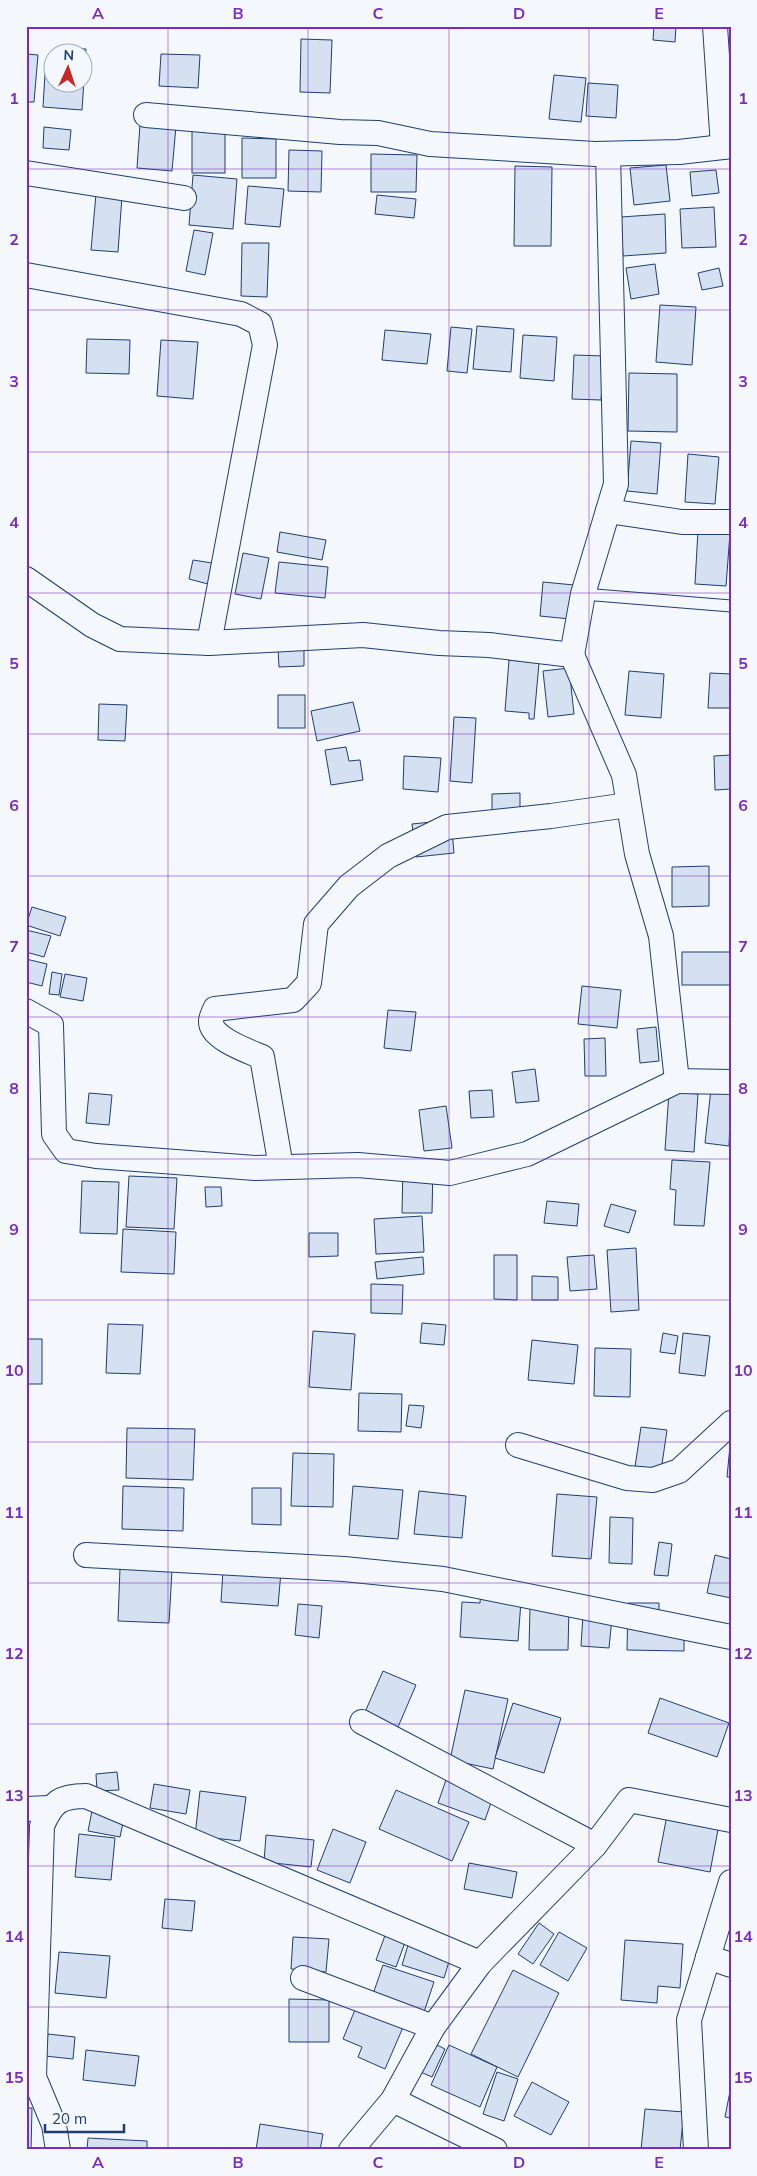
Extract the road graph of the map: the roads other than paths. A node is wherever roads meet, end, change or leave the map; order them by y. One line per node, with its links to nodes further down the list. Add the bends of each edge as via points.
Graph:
1 (715, 26): 3 (street)
2 (146, 115): 4 (street, via 378,133 430,144)
3 (727, 147): 4 (street)
4 (608, 154): 8 (street, via 616,484)
5 (26, 173): 6 (street)
6 (184, 198)
7 (26, 274): 13 (street, via 242,314 260,324 265,345)
8 (608, 511): 9 (street, via 682,522); 11 (street)
9 (731, 522)
10 (26, 579): 13 (street, via 92,625 120,638)
11 (583, 594): 12 (lane); 14 (street)
12 (731, 606)
13 (209, 643): 14 (street, via 363,635)
14 (572, 655): 15 (street, via 624,775)
15 (628, 805): 17 (street, via 637,854 661,936); 19 (street, via 447,828 388,856 349,886 316,924 309,983 293,1000 215,1009 210,1020 214,1032 262,1057)
16 (26, 1011): 19 (street, via 51,1025 54,1134 66,1151 185,1163)
17 (677, 1080): 18 (street); 19 (street, via 527,1154 450,1173 358,1165)
18 (731, 1082)
19 (281, 1167)
20 (731, 1424): 21 (street, via 679,1471 653,1480 627,1478)
21 (518, 1445)
22 (86, 1555): 23 (street, via 344,1569 442,1579)
23 (731, 1637)
24 (362, 1722): 27 (street)
25 (38, 1808): 30 (street, via 68,1796 86,1796); 34 (street, via 42,1826)
26 (731, 1820): 27 (street, via 629,1800)
27 (595, 1844): 30 (street)
28 (731, 1882): 29 (street)
29 (708, 1957): 31 (street); 39 (street, via 689,2020)
30 (480, 1963): 33 (street)
31 (731, 1965)
32 (303, 1978): 33 (street)
33 (433, 2027): 35 (street)
34 (30, 2079): 36 (street, via 54,2125)
35 (393, 2100): 37 (street); 38 (street)
36 (58, 2150)
37 (351, 2150)
38 (495, 2150)
39 (696, 2150)

